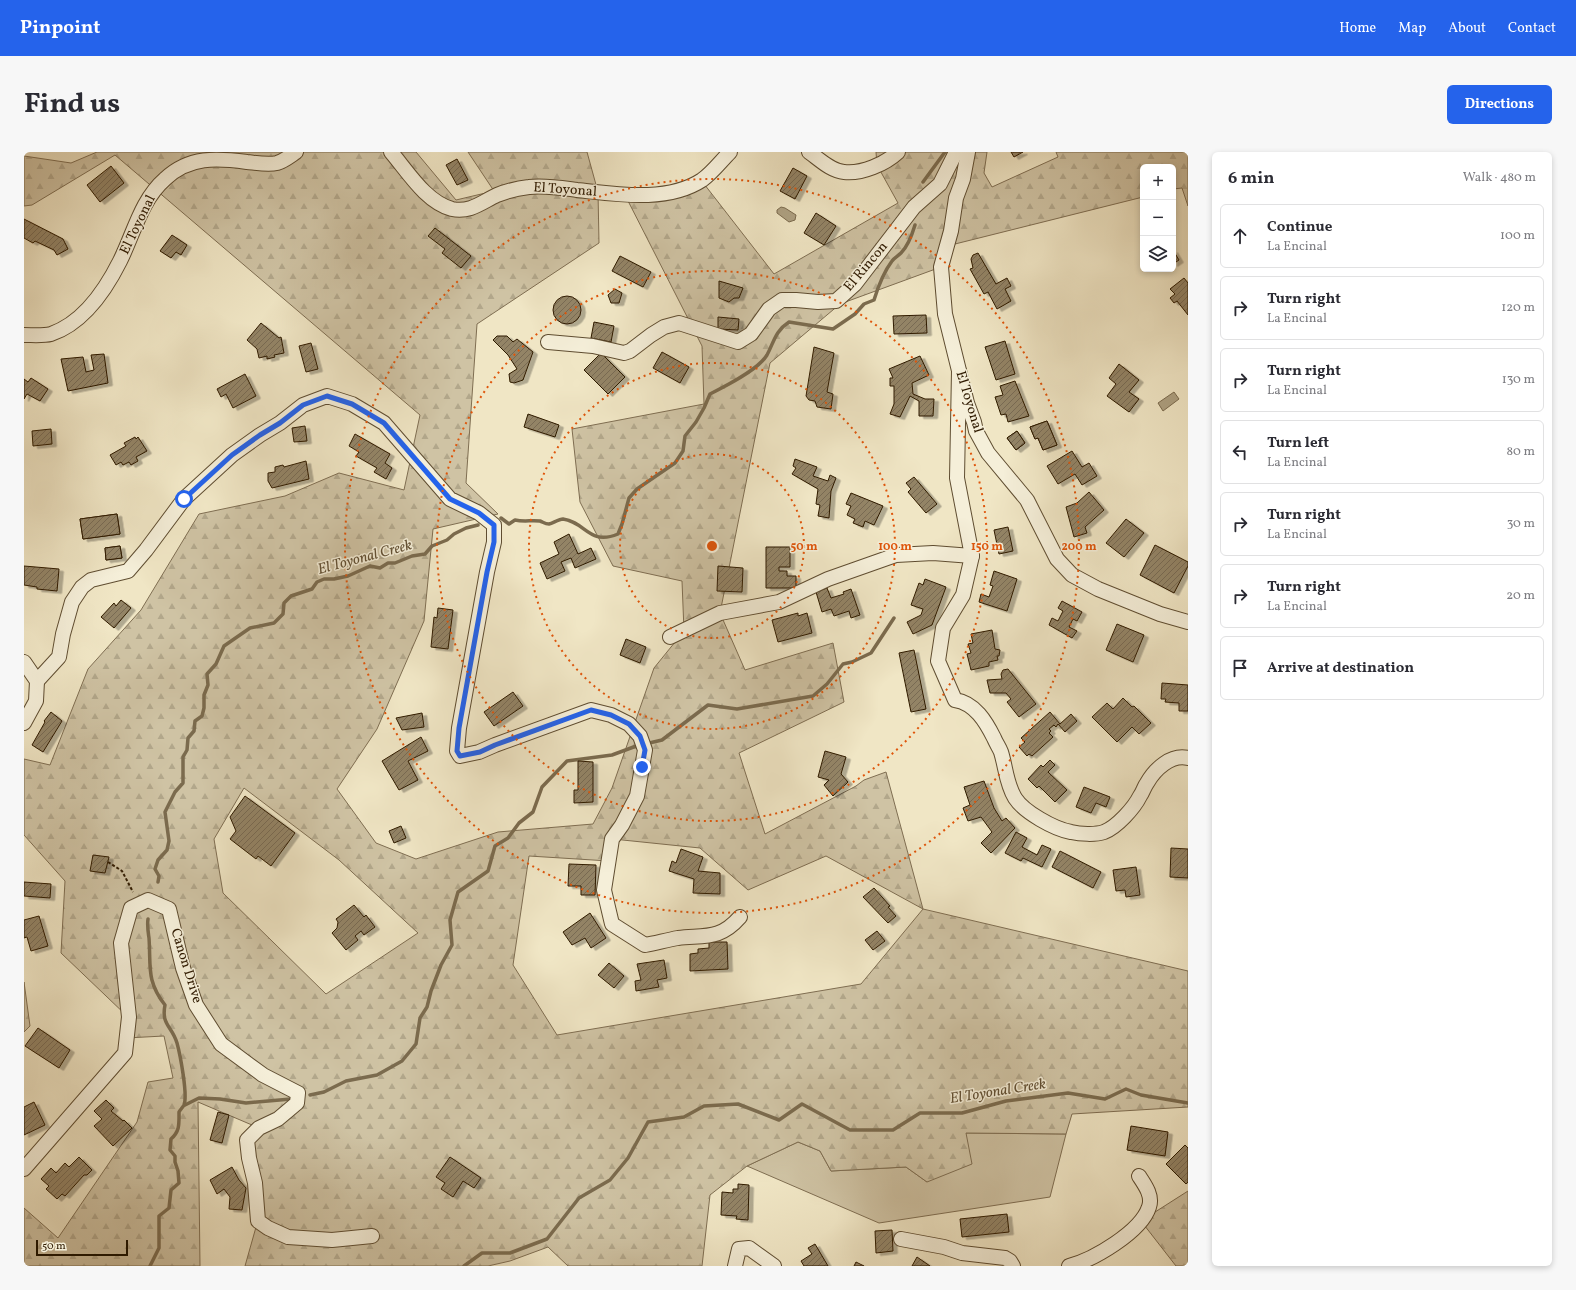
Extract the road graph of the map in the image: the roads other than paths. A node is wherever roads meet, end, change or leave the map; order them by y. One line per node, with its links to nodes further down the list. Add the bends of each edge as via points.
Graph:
1 (296, 152): 8 (street, El Toyonal, via 278,163 263,164 220,159 197,161 178,169 164,179 144,206 120,261 93,303 77,319 51,334)
2 (391, 152): 3 (street, El Toyonal, via 430,198 440,204 462,210 472,209 498,195 531,186 625,195 679,190 711,173)
3 (730, 152)
4 (809, 152): 5 (street, via 826,165 843,172 859,171 877,165)
5 (898, 152)
6 (956, 152): 9 (street, El Rincon, via 940,184 914,206 855,284 836,301 782,300 769,308 751,334 738,342 679,323 664,327 624,353 593,346)
7 (968, 152): 10 (street, El Toyonal, via 941,267 945,314)
8 (24, 335)
9 (548, 342)
10 (959, 371): 11 (street, via 957,478); 12 (street, El Toyonal, via 979,436 1000,470 1027,500 1057,559 1072,575 1098,589 1160,614)
11 (972, 556): 13 (street, via 933,553 896,555 828,579 779,602 720,613); 17 (street, via 963,595 943,628 938,661 955,700 963,701 970,706 989,726 1001,751 1008,784 1020,804 1035,816 1062,830 1094,834 1104,832 1121,821 1140,797 1154,772 1170,760 1182,756)
12 (1188, 622)
13 (670, 637)
14 (24, 662): 15 (street)
15 (38, 681): 16 (street, via 36,701); 18 (street, via 59,657 72,602 82,587 91,580 128,571 184,499 232,455 303,405 327,396 352,404 384,423 450,499 479,513 494,525 494,542 459,728 457,751 460,756 480,752 591,710 611,715 629,724 640,736 645,750 637,796 612,839 604,890 612,924 645,945 678,938 712,936 732,926)
16 (24, 723)
17 (1188, 758)
18 (740, 917)
19 (24, 1169): 21 (street, Canon Drive, via 125,1053 128,1017 121,943 130,908 148,900 169,909 183,968 196,1005 221,1044 263,1075 298,1093 297,1102 278,1118 259,1128 247,1140 255,1183 258,1220 268,1228 288,1237 332,1240)
20 (1139, 1176): 26 (street, via 1148,1190 1150,1206 1141,1221 1116,1244 1081,1263)
21 (372, 1236)
22 (901, 1239): 25 (street, via 962,1253 1005,1258)
23 (735, 1266): 24 (street, via 739,1249 749,1248)
24 (774, 1266)
25 (1013, 1266)
26 (1069, 1266)

